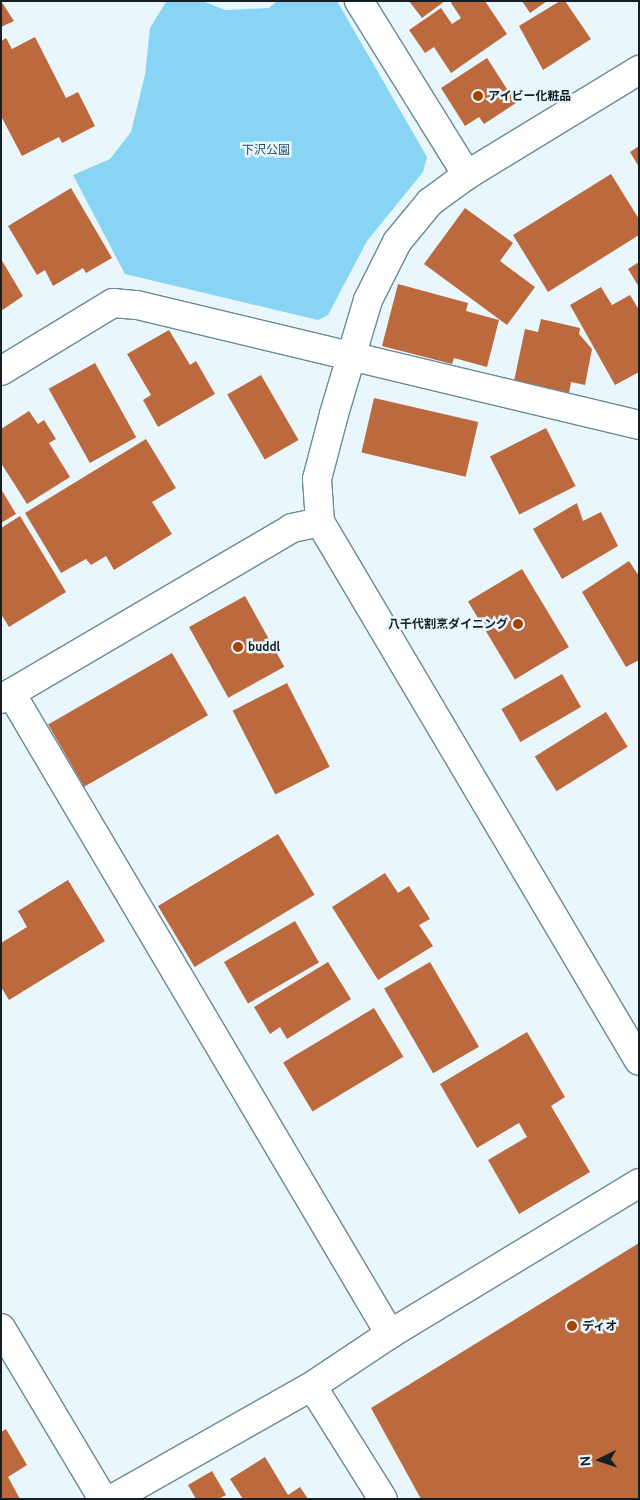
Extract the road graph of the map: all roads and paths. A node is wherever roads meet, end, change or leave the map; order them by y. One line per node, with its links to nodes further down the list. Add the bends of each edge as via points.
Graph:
1 (359, 1): 3 (street)
2 (639, 70): 3 (street)
3 (467, 175): 4 (street, via 430,202 397,242 368,300)
4 (351, 354): 5 (street, via 137,305 113,303); 6 (street); 7 (street, via 317,479)
5 (1, 371)
6 (639, 425)
7 (320, 522): 8 (street, via 292,528); 9 (street)
8 (6, 696): 12 (street)
9 (639, 1061)
10 (639, 1184): 12 (street)
11 (1, 1328): 14 (street)
12 (390, 1334): 13 (street)
13 (312, 1386): 15 (street); 16 (street)
14 (103, 1499)
15 (112, 1499)
16 (382, 1499)

